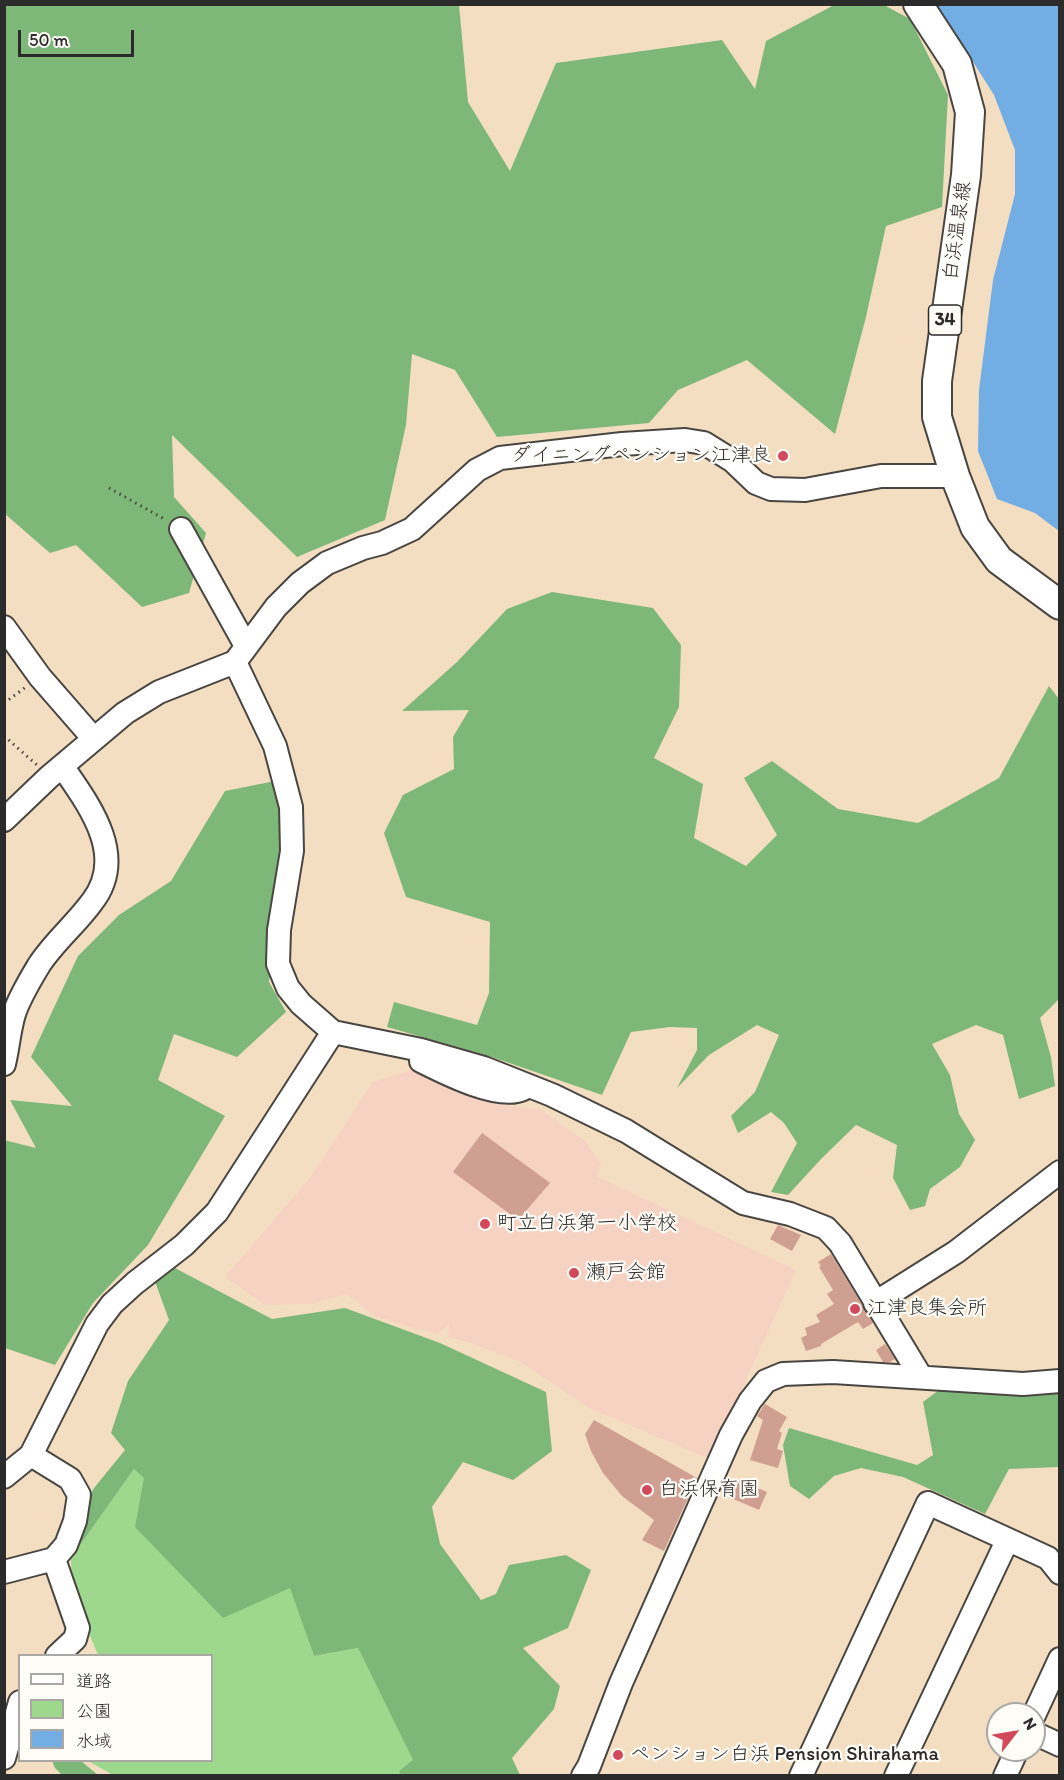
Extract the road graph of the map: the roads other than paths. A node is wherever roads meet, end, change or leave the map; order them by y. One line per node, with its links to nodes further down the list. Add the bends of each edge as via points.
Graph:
1 (918, 4): 2 (main road, 白浜温泉線 / 34, via 957,64 969,112 966,175 937,381 937,417)
2 (955, 476): 4 (main road, 白浜温泉線 / 34, via 975,527 999,560); 6 (street, via 881,476 805,490 771,489 756,483 733,461 704,443 685,440 500,458 477,470 412,529 327,563 300,583)
3 (181, 529): 6 (street)
4 (1059, 605)
5 (4, 627): 7 (street, via 40,677)
6 (240, 654): 7 (street, via 159,692); 10 (street, via 275,746 291,807 292,851 279,930 278,964 288,988)
7 (94, 739): 8 (street)
8 (55, 771): 9 (street); 11 (street, via 91,808 102,833 107,861 103,884 28,984 14,1014)
9 (4, 820)
10 (333, 1032): 13 (street, via 421,1050 483,1068 552,1095 626,1131 743,1203 790,1214 826,1228 840,1243); 16 (street, via 217,1212 184,1245 120,1297 97,1324)
11 (4, 1064)
12 (1059, 1172): 13 (street, via 956,1252)
13 (875, 1303): 14 (street)
14 (921, 1377): 15 (street, via 1023,1384); 28 (street, via 833,1372 783,1374 766,1380 731,1435)
15 (1059, 1381)
16 (31, 1455): 17 (street); 19 (street, via 70,1479 79,1495 66,1545)
17 (4, 1477)
18 (1007, 1541): 21 (street, via 1048,1558); 29 (street, via 928,1503); 30 (street)
19 (54, 1559): 20 (street); 22 (street, via 78,1628 75,1639)
20 (4, 1572)
21 (1059, 1573)
22 (59, 1654)
23 (1059, 1659): 25 (street)
24 (16, 1696): 26 (street)
25 (1040, 1702)
26 (4, 1758)
27 (1011, 1762): 31 (street)
28 (583, 1776)
29 (801, 1776)
30 (896, 1776)
31 (1005, 1776)

